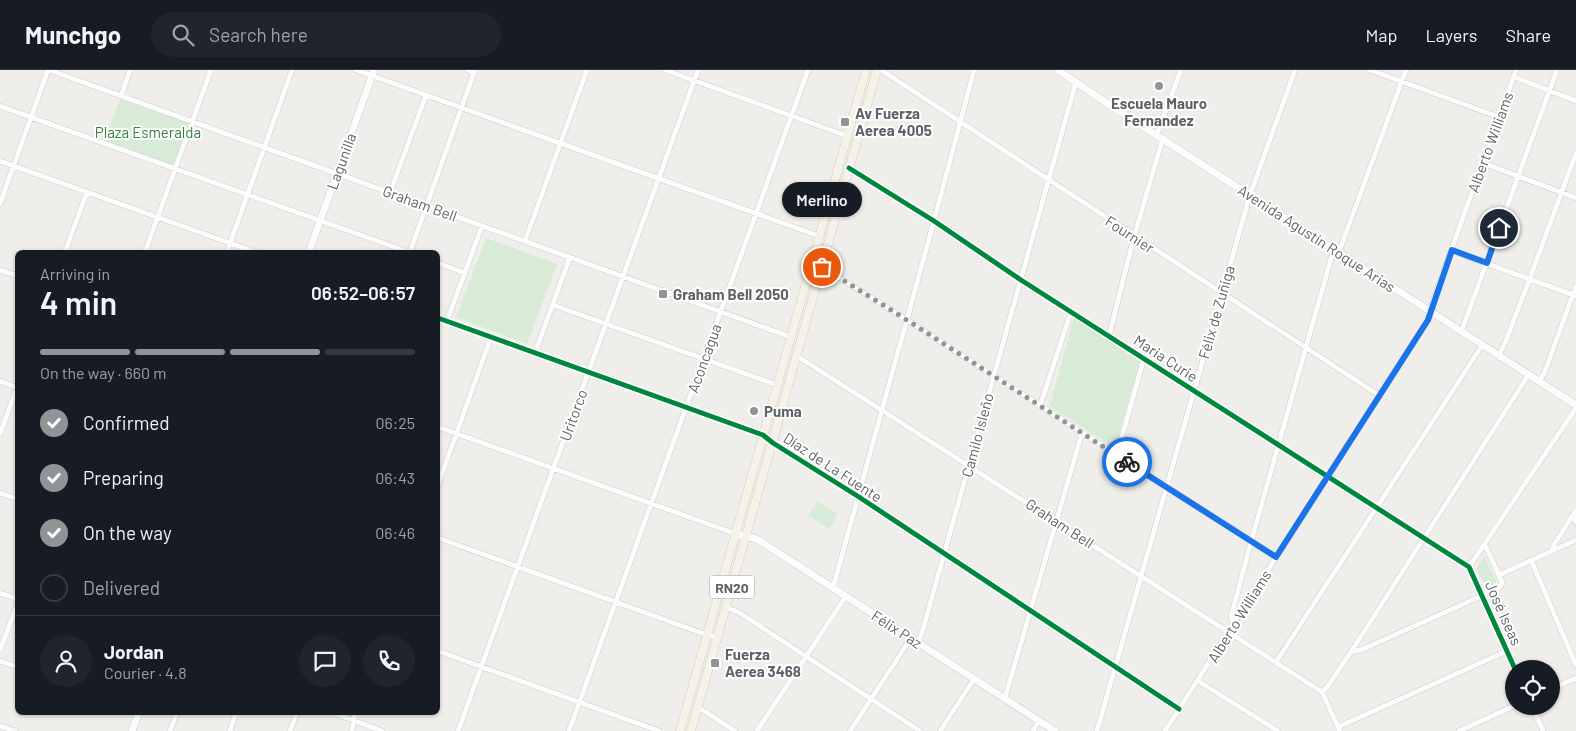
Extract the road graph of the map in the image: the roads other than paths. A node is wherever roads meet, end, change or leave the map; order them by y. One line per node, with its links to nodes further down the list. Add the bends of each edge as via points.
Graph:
1 (48, 70): 30 (street, Graham Bell); 35 (street)
2 (130, 70): 30 (street)
3 (211, 70): 37 (street)
4 (292, 70): 42 (street)
5 (356, 70): 22 (street)
6 (467, 70): 21 (street)
7 (587, 70): 41 (street)
8 (665, 70): 25 (street)
9 (698, 70): 25 (street, Uritorco)
10 (808, 70): 34 (street, Aconcagua)
11 (866, 70): 39 (main road, RN20)
12 (879, 70): 38 (street, Fournier); 47 (main road, RN20)
13 (974, 70): 38 (street)
14 (1058, 70): 23 (main road, Avenida Agustín Roque Arias)
15 (1181, 70): 40 (street)
16 (1295, 70): 57 (street, Félix de Zuñiga)
17 (1370, 70): 27 (street)
18 (1406, 70): 27 (street)
19 (1516, 70): 24 (street, Alberto Williams)
20 (1557, 70): 28 (street)
21 (475, 71): 33 (street)
22 (373, 73): 29 (street); 49 (main road, Lagunilla)
23 (1067, 73): 26 (main road, Avenida Agustín Roque Arias)
24 (1514, 77): 28 (street); 36 (street, Alberto Williams)
25 (694, 80): 34 (street); 51 (street, Uritorco)
26 (1076, 82): 40 (main road, Avenida Agustín Roque Arias); 52 (street, Camilo Isleño)
27 (1402, 82): 36 (street); 77 (street)
28 (1549, 91): 31 (street); 50 (street)
29 (426, 95): 33 (street); 54 (street)
30 (121, 96): 37 (street, Graham Bell)
31 (1576, 101)
32 (0, 106): 35 (street)
33 (462, 108): 41 (street); 60 (street)
34 (791, 116): 39 (street); 61 (street, Aconcagua)
35 (31, 117): 46 (street); 48 (street)
36 (1500, 117): 45 (street, Alberto Williams)
37 (192, 122): 42 (street, Graham Bell); 48 (street)
38 (960, 122): 52 (street, Fournier); 64 (street)
39 (847, 136): 66 (main road, RN20)
40 (1160, 136): 57 (main road, Avenida Agustín Roque Arias); 67 (street)
41 (561, 143): 51 (street); 68 (street)
42 (264, 147): 49 (street, Graham Bell); 56 (street)
43 (1576, 153): 55 (street)
44 (0, 161): 46 (street)
45 (1483, 163): 50 (street); 78 (street, Alberto Williams)
46 (14, 166): 53 (street); 59 (street)
47 (849, 168): 64 (street, Maria Curie); 82 (main road, RN20)
48 (175, 169): 56 (street); 62 (street)
49 (337, 174): 54 (street, Graham Bell); 63 (main road, Lagunilla)
50 (1518, 176): 55 (street); 80 (street)
51 (658, 178): 61 (street); 86 (street, Uritorco)
52 (1048, 180): 67 (street, Fournier); 88 (street, Camilo Isleño)
53 (87, 192): 62 (street); 70 (street)
54 (390, 193): 60 (street, Graham Bell)
55 (1562, 193): 58 (street); 87 (street)
56 (247, 195): 63 (street); 69 (street)
57 (1250, 195): 77 (main road, Avenida Agustín Roque Arias); 90 (street, Félix de Zuñiga)
58 (1576, 198)
59 (0, 204)
60 (426, 206): 65 (street, Graham Bell); 76 (street)
61 (756, 214): 66 (street); 94 (street, Aconcagua)
62 (158, 218): 69 (street); 71 (street)
63 (320, 221): 74 (main road, Lagunilla); 75 (street)
64 (934, 221): 88 (street, Maria Curie); 97 (street)
65 (482, 226): 68 (street, Graham Bell); 84 (street)
66 (819, 236): 103 (main road, RN20)
67 (1134, 237): 90 (street, Fournier); 101 (street)
68 (525, 241): 79 (street, Graham Bell)
69 (230, 244): 72 (street); 73 (street)
70 (66, 250)
71 (146, 250)
72 (228, 250)
73 (249, 250)
74 (310, 250)
75 (403, 250)
76 (410, 250)
77 (1336, 250): 93 (main road, Avenida Agustín Roque Arias); 105 (street)
78 (1452, 250): 80 (street); 93 (street, Alberto Williams)
79 (570, 257): 86 (street, Graham Bell); 92 (street)
80 (1487, 263): 87 (street); 100 (street)
81 (440, 264): 84 (street)
82 (822, 267): 97 (street); 108 (main road, RN20)
83 (0, 270): 85 (street)
84 (465, 273): 98 (street)
85 (15, 275)
86 (623, 276): 94 (street, Graham Bell); 99 (street, Uritorco)
87 (1530, 278): 91 (street); 107 (street)
88 (1022, 280): 95 (street, Maria Curie); 113 (street, Camilo Isleño)
89 (1576, 286): 91 (street)
90 (1221, 293): 105 (street, Fournier); 118 (street, Félix de Zuñiga)
91 (1574, 295): 115 (street)
92 (553, 304): 99 (street); 106 (street)
93 (1431, 310): 100 (main road, Avenida Agustín Roque Arias); 120 (street, Alberto Williams, via 1428,320)
94 (720, 311): 103 (street, Graham Bell); 110 (street, Aconcagua)
95 (1071, 312): 101 (street, Maria Curie); 121 (street)
96 (440, 319): 98 (street, Díaz de La Fuente)
97 (907, 320): 113 (street); 124 (street)
98 (447, 321): 102 (street, Díaz de La Fuente)
99 (606, 324): 110 (street); 111 (street, Uritorco)
100 (1462, 330): 104 (main road, Avenida Agustín Roque Arias)
101 (1109, 336): 109 (street, Maria Curie)
102 (491, 337): 106 (street, Díaz de La Fuente); 128 (street)
103 (791, 337): 116 (main road, RN20)
104 (1483, 344): 107 (main road, Avenida Agustín Roque Arias); 142 (street)
105 (1306, 348): 120 (street, Fournier); 131 (street)
106 (535, 353): 111 (street, Díaz de La Fuente)
107 (1499, 355): 112 (main road, Avenida Agustín Roque Arias)
108 (797, 356): 124 (street, Graham Bell); 130 (main road, RN20)
109 (1144, 358): 118 (street, Maria Curie); 132 (street)
110 (704, 359): 116 (street); 123 (street, Aconcagua)
111 (588, 372): 123 (street, Díaz de La Fuente); 134 (street, Uritorco)
112 (1529, 374): 115 (main road, Avenida Agustín Roque Arias); 148 (street)
113 (994, 376): 121 (street); 133 (street, Camilo Isleño)
114 (0, 381): 117 (street)
115 (1539, 381): 122 (main road, Avenida Agustín Roque Arias)
116 (777, 385): 129 (main road, RN20)
117 (15, 386)
118 (1194, 391): 131 (street, Maria Curie); 137 (street, Félix de Zuñiga)
119 (15, 393): 127 (street)
120 (1380, 396): 135 (street, Alberto Williams)
121 (1040, 406): 126 (street)
122 (1576, 406): 152 (street)
123 (686, 407): 129 (street, Díaz de La Fuente); 141 (street, Aconcagua)
124 (882, 410): 133 (street, Graham Bell); 139 (street)
125 (440, 429): 128 (street)
126 (1082, 433): 132 (street); 144 (street)
127 (0, 434)
128 (456, 434): 134 (street); 136 (street)
129 (763, 435): 130 (street, Díaz de La Fuente); 146 (main road, RN20)
130 (773, 443): 139 (street, Díaz de La Fuente); 147 (main road, RN20)
131 (1278, 445): 135 (street, Maria Curie); 151 (street)
132 (1117, 455): 137 (street)
133 (969, 465): 144 (street, Graham Bell); 154 (street, Camilo Isleño)
134 (553, 469): 141 (street); 157 (street, Uritorco)
135 (1328, 476): 142 (street, Maria Curie); 155 (street, Alberto Williams)
136 (440, 479)
137 (1166, 487): 151 (street); 160 (street, Félix de Zuñiga)
138 (0, 493): 140 (street)
139 (859, 498): 154 (street, Díaz de La Fuente); 161 (street)
140 (15, 499)
141 (651, 504): 146 (street); 166 (street, Aconcagua)
142 (1376, 507): 148 (street, Maria Curie); 182 (street)
143 (1574, 512): 145 (street); 153 (street)
144 (1057, 521): 160 (street, Graham Bell); 169 (street)
145 (1576, 522)
146 (736, 534): 147 (main road, Félix Paz); 172 (main road, RN20)
147 (747, 536): 161 (main road, Félix Paz, via 757,539); 167 (main road, RN20)
148 (1424, 538): 158 (street, Maria Curie); 178 (street)
149 (440, 539): 157 (street)
150 (1576, 540): 153 (street)
151 (1251, 542): 155 (street); 170 (street, via 1231,617)
152 (1484, 545): 158 (street); 159 (street)
153 (1552, 550): 156 (street)
154 (944, 554): 169 (street, Díaz de La Fuente); 174 (street, Camilo Isleño, via 922,633)
155 (1276, 557): 170 (street, Alberto Williams)
156 (1531, 560): 159 (street); 183 (street)
157 (518, 567): 166 (street); 185 (street, Uritorco)
158 (1469, 567): 163 (street, José Iseas)
159 (1499, 575): 163 (street, via 1502,585)
160 (1142, 576): 171 (street, Graham Bell); 186 (street, Félix de Zuñiga)
161 (833, 588): 164 (main road, Félix Paz)
162 (0, 593): 165 (street)
163 (1482, 595): 176 (street, José Iseas); 178 (street)
164 (846, 596): 174 (main road, Félix Paz); 179 (street)
165 (15, 600)
166 (616, 602): 172 (street); 194 (street, Aconcagua)
167 (726, 607): 173 (main road, RN20); 179 (street)
168 (15, 609): 175 (street)
169 (1030, 611): 186 (street, Díaz de La Fuente); 192 (street)
170 (1234, 624): 171 (street, Alberto Williams)
171 (1228, 632): 182 (street, Graham Bell); 189 (street, Alberto Williams)
172 (707, 635): 173 (street); 220 (main road, RN20)
173 (717, 637): 195 (main road, RN20)
174 (914, 641): 188 (main road, Félix Paz); 193 (street, Camilo Isleño)
175 (0, 650)
176 (1507, 651): 180 (street, José Iseas); 208 (street)
177 (440, 652): 185 (street)
178 (1351, 652): 191 (street)
179 (806, 656): 193 (street); 223 (street)
180 (1511, 660)
181 (0, 661): 184 (street)
182 (1276, 662): 191 (street, Graham Bell)
183 (1576, 665)
184 (15, 666)
185 (481, 667): 194 (street); 217 (street, Uritorco)
186 (1116, 668): 196 (street, Díaz de La Fuente); 229 (street, Félix de Zuñiga)
187 (1576, 678): 190 (street)
188 (974, 679): 192 (main road, Félix Paz); 226 (street)
189 (1198, 681): 196 (street, Alberto Williams); 230 (street)
190 (1560, 685)
191 (1322, 692): 208 (street)
192 (1005, 698): 206 (main road, Félix Paz)
193 (870, 699): 224 (street, Camilo Isleño); 225 (street)
194 (580, 702): 218 (street, Aconcagua); 219 (street)
195 (697, 708): 221 (main road, RN20); 222 (street)
196 (1179, 709): 209 (street, Alberto Williams)
197 (1505, 710): 231 (street)
198 (138, 715): 211 (main road)
199 (176, 715): 212 (street)
200 (235, 715): 213 (street)
201 (296, 715): 214 (street)
202 (339, 715): 205 (street)
203 (355, 715): 205 (street)
204 (1536, 715): 232 (street)
205 (354, 721): 215 (street); 216 (street)
206 (1039, 721): 227 (street); 228 (main road, Félix Paz)
207 (0, 726): 210 (street)
208 (1339, 729)
209 (1167, 730)
210 (15, 731)
211 (132, 731)
212 (170, 731)
213 (230, 731)
214 (290, 731)
215 (352, 731)
216 (382, 731)
217 (458, 731)
218 (569, 731)
219 (659, 731)
220 (680, 731)
221 (691, 731)
222 (735, 731)
223 (758, 731)
224 (850, 731)
225 (920, 731)
226 (940, 731)
227 (1033, 731)
228 (1055, 731)
229 (1097, 731)
230 (1278, 731)
231 (1459, 731)
232 (1543, 731)

